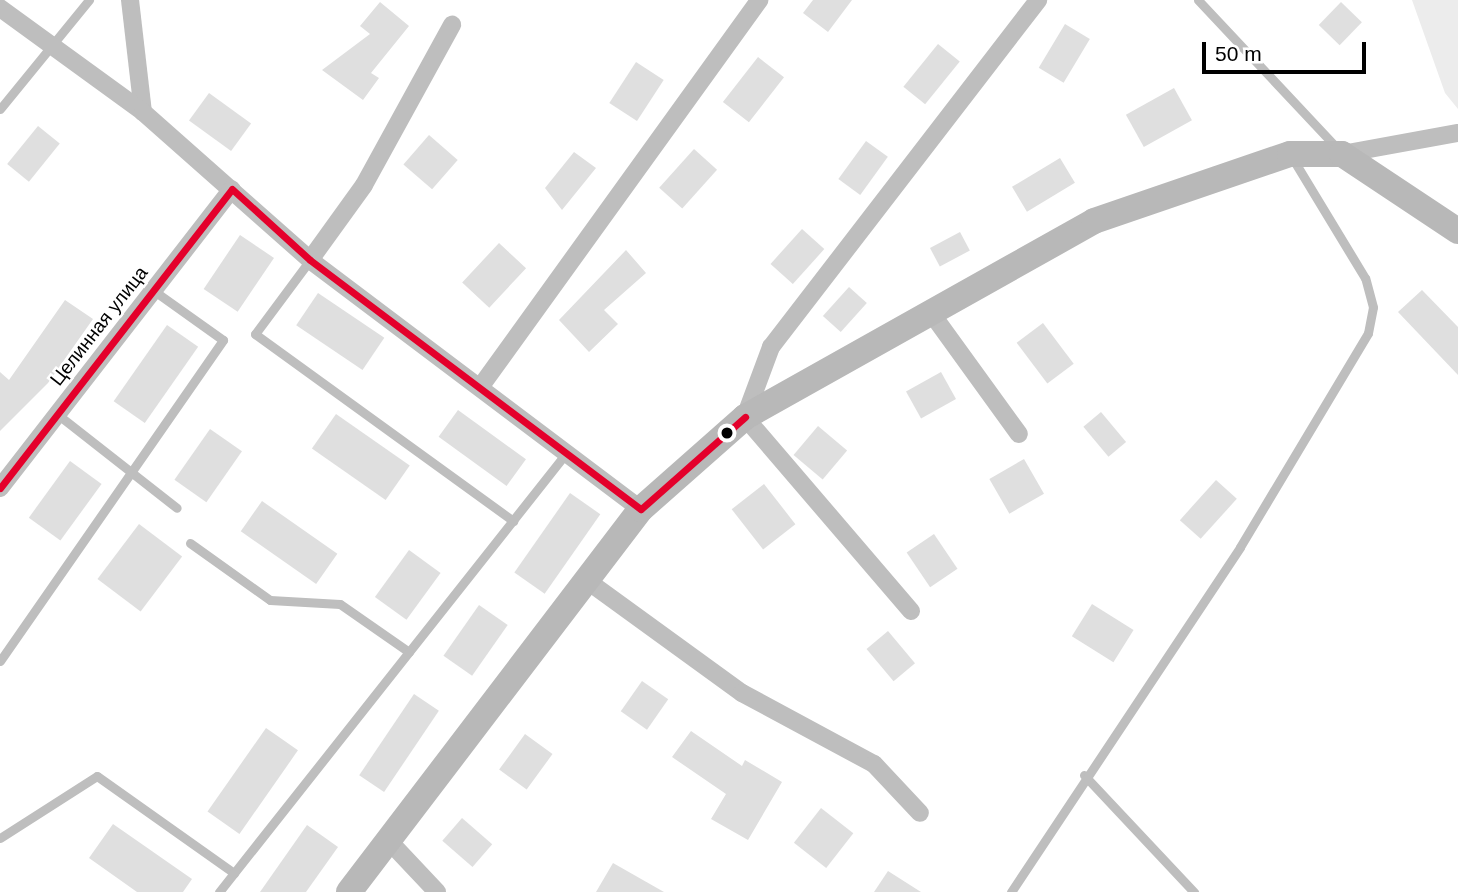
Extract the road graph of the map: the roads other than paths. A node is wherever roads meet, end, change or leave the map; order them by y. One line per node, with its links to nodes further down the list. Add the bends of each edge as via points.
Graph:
1 (89, 0): 8 (lane)
2 (130, 0): 10 (street)
3 (759, 0): 19 (street)
4 (1038, 0): 21 (street, via 771,347)
5 (1198, 0): 12 (lane)
6 (0, 8): 8 (street)
7 (452, 25): 16 (street, via 364,185)
8 (49, 47): 9 (lane); 10 (street)
9 (0, 109)
10 (143, 112): 14 (street)
11 (1458, 133): 12 (street)
12 (1342, 154): 13 (street); 15 (street)
13 (1290, 155): 18 (street, via 1094,221); 34 (lane, via 1365,278 1373,307 1368,333 1240,547)
14 (232, 189): 16 (street); 17 (street, Целинная улица)
15 (1458, 231)
16 (310, 260): 19 (street); 28 (lane, via 255,334)
17 (153, 290): 20 (street, Целинная улица); 24 (lane, via 223,340)
18 (932, 313): 21 (street); 22 (street)
19 (481, 386): 23 (street)
20 (57, 414): 24 (lane); 25 (street, Целинная улица)
21 (745, 417): 27 (street); 31 (street)
22 (1019, 434)
23 (567, 452): 27 (street); 28 (lane)
24 (131, 472): 26 (lane); 33 (lane)
25 (0, 488)
26 (177, 508)
27 (641, 509): 30 (street)
28 (513, 521): 32 (lane)
29 (190, 543): 32 (lane, via 270,600 340,604)
30 (589, 582): 35 (street, via 742,693 874,764); 37 (street)
31 (911, 611)
32 (409, 652): 38 (lane)
33 (0, 661)
34 (1084, 775): 42 (lane); 43 (lane)
35 (920, 813)
36 (0, 838): 38 (lane, via 97,776)
37 (389, 841): 40 (street); 41 (street)
38 (234, 873): 39 (lane)
39 (219, 892)
40 (349, 892)
41 (437, 892)
42 (1011, 892)
43 (1194, 892)

